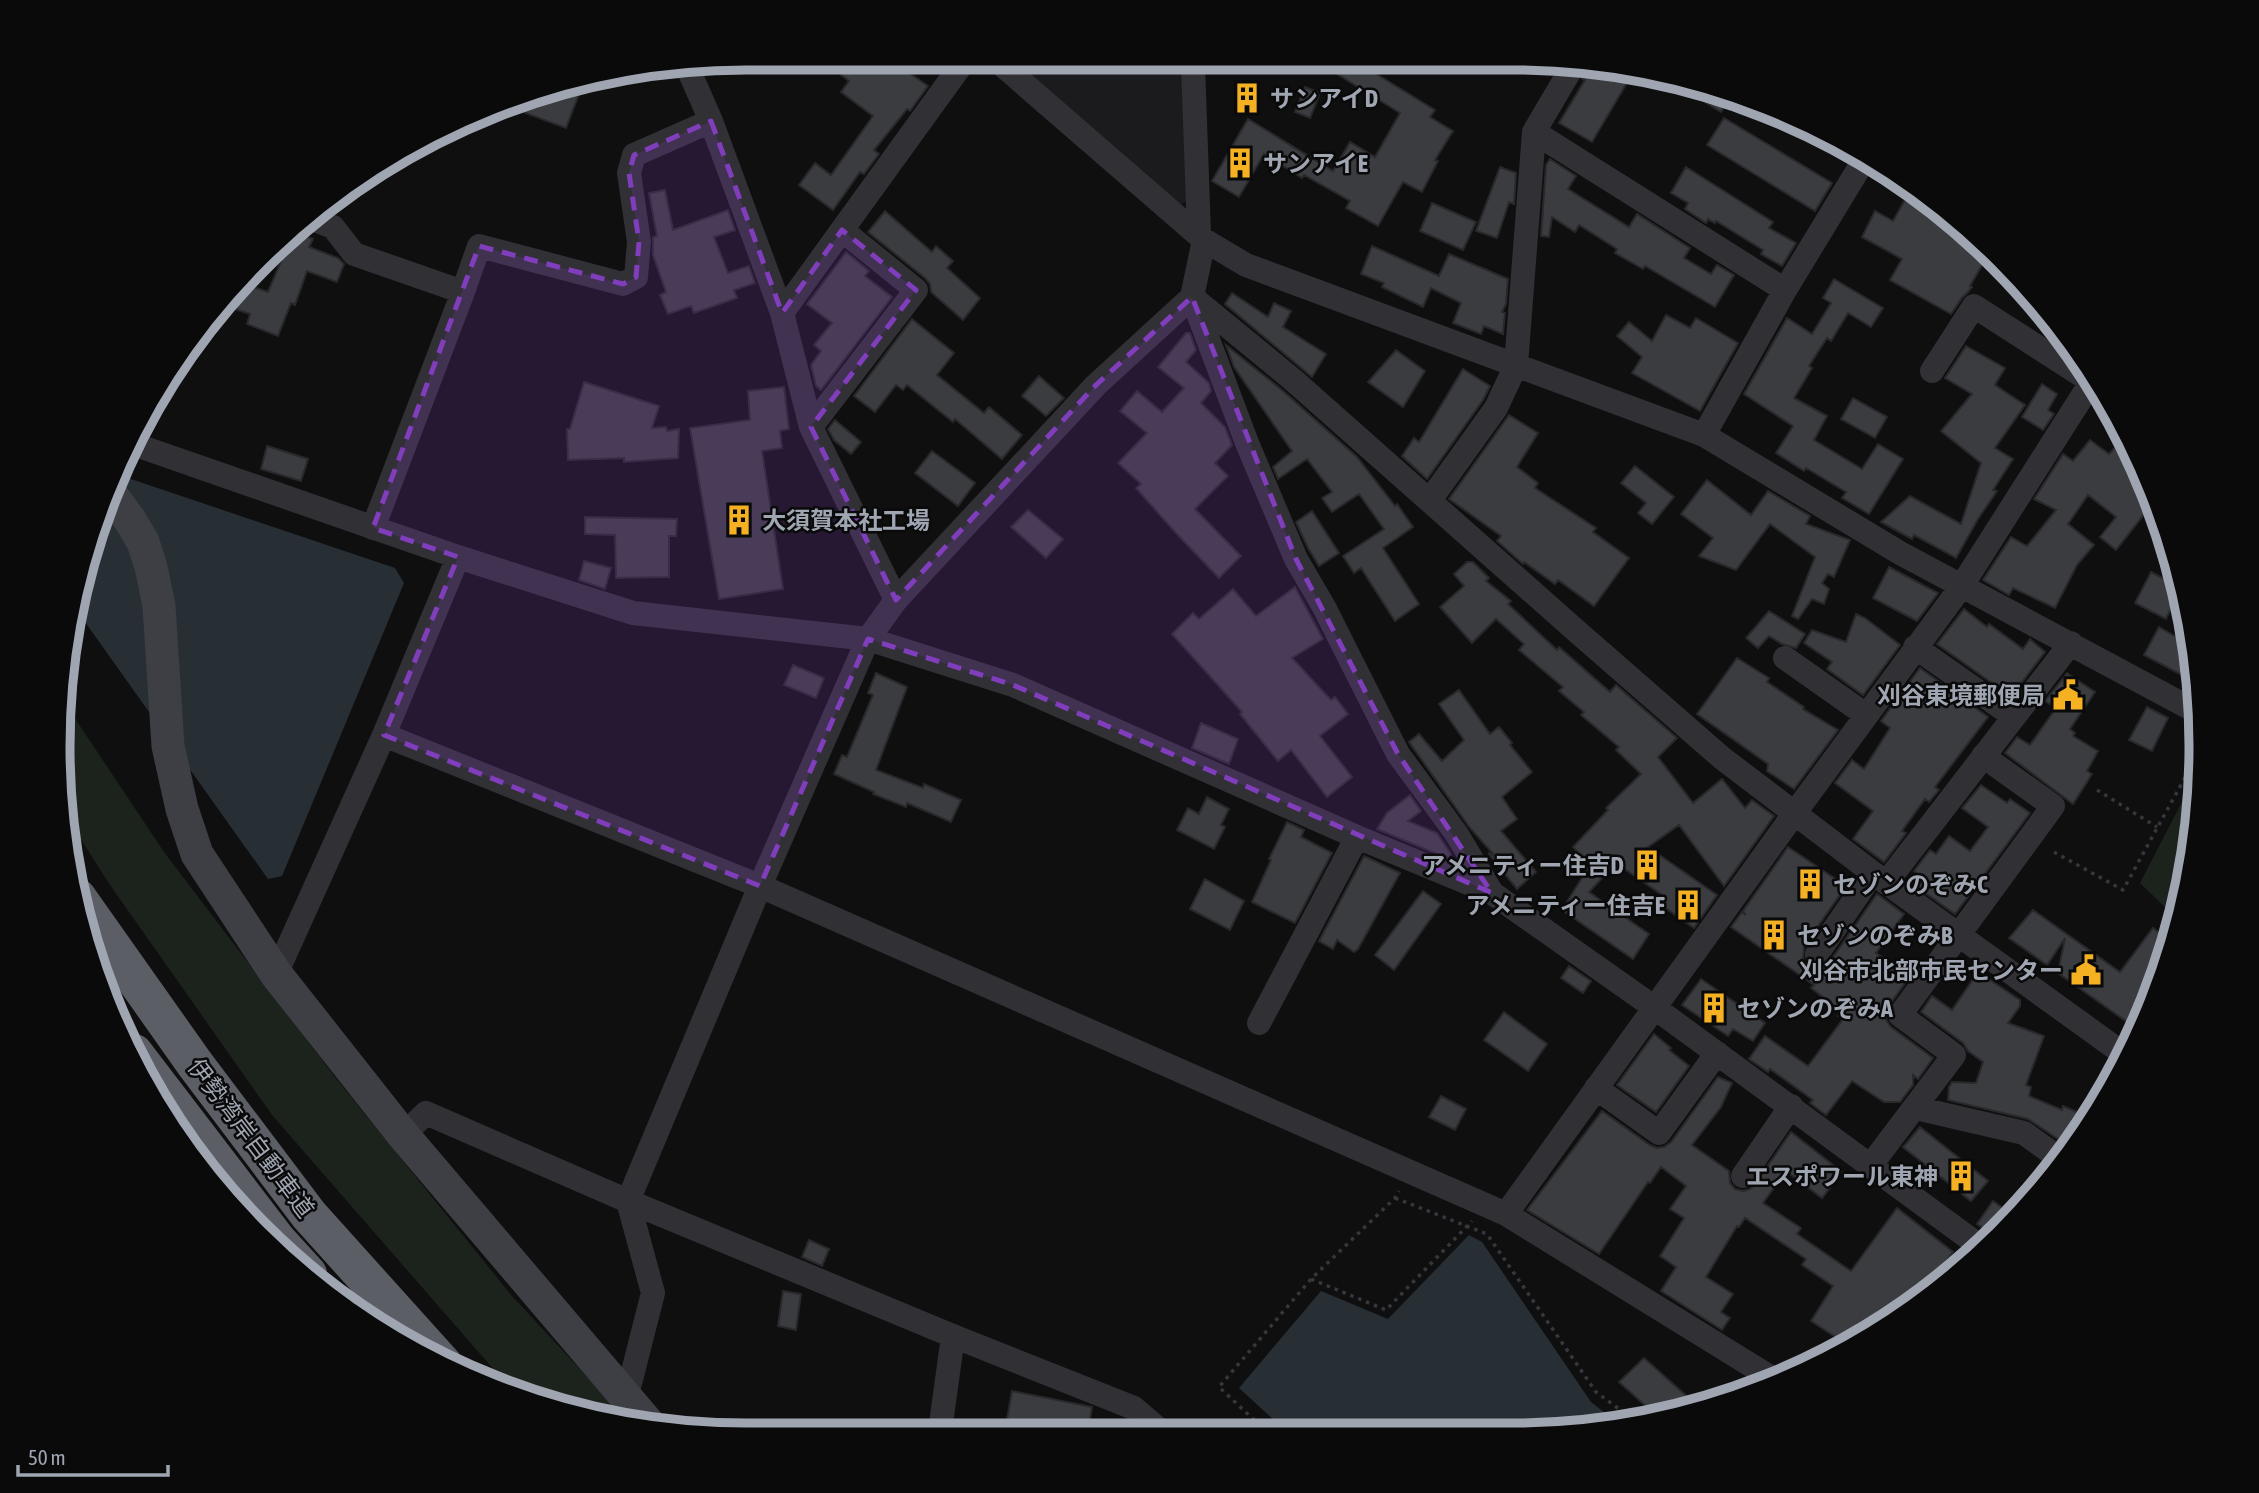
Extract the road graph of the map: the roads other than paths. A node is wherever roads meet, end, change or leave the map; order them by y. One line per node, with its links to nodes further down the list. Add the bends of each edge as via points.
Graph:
1 (958, 70): 10 (street)
2 (1008, 70): 11 (street)
3 (1193, 70): 11 (street)
4 (690, 72): 6 (street)
5 (1569, 72): 7 (street)
6 (711, 121): 13 (street, via 634,155 629,173 639,242 636,277 623,284 479,246); 15 (street)
7 (1534, 132): 12 (street); 16 (street)
8 (1860, 167): 12 (street)
9 (320, 222): 13 (street, via 333,227 354,254)
10 (842, 230): 15 (street); 20 (street, via 916,290)
11 (1202, 237): 14 (street); 16 (street, via 1246,265)
12 (1785, 290): 21 (street)
13 (463, 292): 25 (street)
14 (1192, 297): 23 (street); 28 (street, via 1096,385); 42 (street, via 1296,559 1398,754 1456,833)
15 (782, 313): 20 (street)
16 (1516, 365): 21 (street); 23 (street, via 1496,408)
17 (2074, 370): 18 (street, via 1974,306)
18 (1932, 371)
19 (2087, 390): 27 (street)
20 (811, 427): 28 (street)
21 (1703, 435): 27 (street)
22 (140, 447): 25 (street)
23 (1430, 500): 38 (street, via 1682,723)
24 (116, 501): 46 (street, via 143,542 151,567 159,606 168,746 197,854)
25 (373, 528): 26 (street)
26 (458, 557): 29 (street, via 633,612); 36 (street)
27 (1961, 586): 30 (street); 31 (street)
28 (896, 600): 29 (street)
29 (868, 639): 39 (street, via 1013,685); 41 (street)
30 (2071, 643): 33 (street); 35 (street)
31 (1915, 647): 34 (street); 35 (street)
32 (1785, 658): 34 (street)
33 (2188, 707)
34 (1866, 715): 38 (street)
35 (2013, 716): 37 (street)
36 (384, 735): 41 (street); 46 (street)
37 (1983, 756): 40 (street); 44 (street, via 2053,806)
38 (1794, 814): 40 (street); 47 (street)
39 (1357, 837): 42 (street); 48 (street)
40 (1879, 878): 44 (street); 45 (street)
41 (760, 886): 59 (street); 60 (street)
42 (1492, 893): 47 (street)
43 (92, 919): 64 (highway, 伊勢湾岸自動車道, via 309,1215)
44 (1958, 935): 49 (street); 54 (street, via 1900,1015 1954,1055)
45 (1817, 954)
46 (276, 974): 55 (street)
47 (1655, 1008): 50 (street); 51 (street)
48 (1259, 1023)
49 (2117, 1049)
50 (1717, 1053): 51 (street, via 1659,1133); 53 (street)
51 (1596, 1088): 60 (street)
52 (171, 1102): 61 (highway, 伊勢湾岸自動車道)
53 (1791, 1107): 57 (street); 58 (street)
54 (1916, 1108): 56 (street, via 2024,1133); 57 (street)
55 (403, 1135): 59 (street, via 426,1113); 66 (street)
56 (2052, 1153)
57 (1871, 1165): 62 (street)
58 (1743, 1177)
59 (628, 1201): 63 (street); 66 (street, via 653,1293)
60 (1498, 1210): 65 (street)
61 (260, 1216)
62 (1973, 1241)
63 (953, 1336): 68 (street); 69 (street, via 1135,1408)
64 (420, 1339)
65 (1765, 1374)
66 (626, 1399): 67 (street)
67 (639, 1414)
68 (941, 1423)
69 (1152, 1423)

